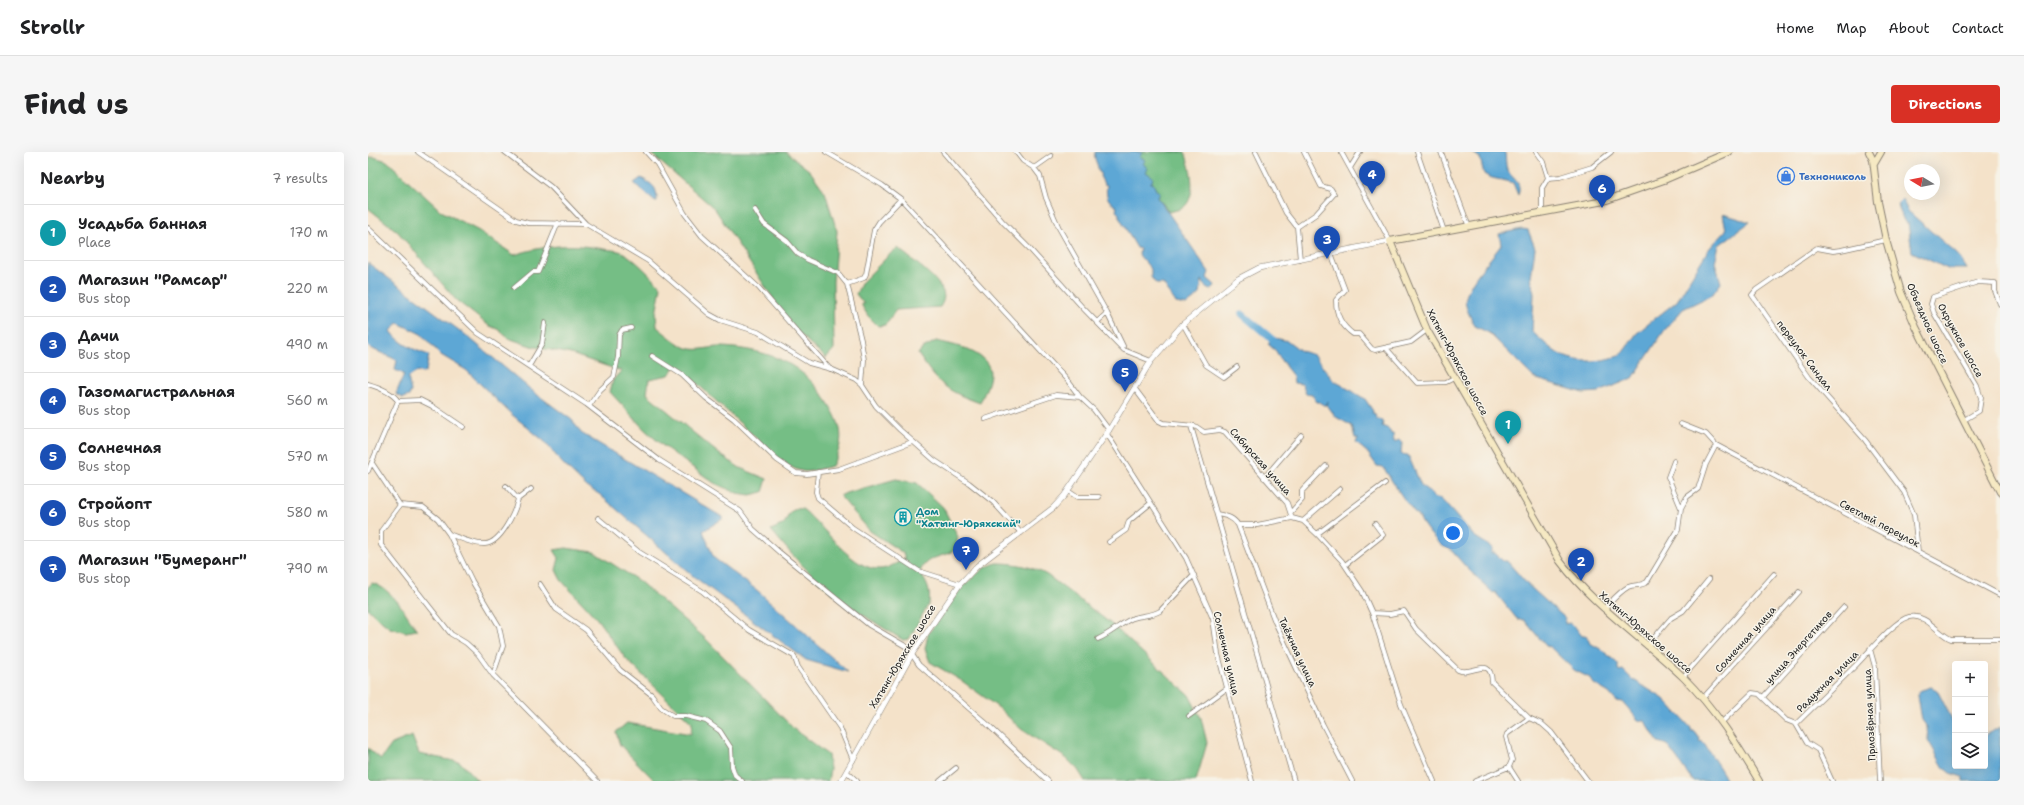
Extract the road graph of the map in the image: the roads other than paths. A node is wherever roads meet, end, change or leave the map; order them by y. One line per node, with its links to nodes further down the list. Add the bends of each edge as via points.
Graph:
1 (418, 152): 26 (street, via 516,220 528,223)
2 (646, 152): 51 (street, via 657,164 702,236 758,287)
3 (826, 152): 23 (street, Солнечная улица)
4 (943, 152): 40 (street, via 1003,222)
5 (1016, 152): 20 (street, via 1022,161)
6 (1256, 152): 28 (street, via 1286,212)
7 (1304, 152): 28 (street, via 1321,186 1331,189 1334,194 1316,214)
8 (1341, 152): 21 (street)
9 (1360, 152): 21 (street)
10 (1417, 152): 31 (street)
11 (1441, 152): 29 (street)
12 (1536, 152): 22 (street, via 1543,162)
13 (1611, 152): 22 (street, via 1592,167)
14 (1729, 152): 25 (main road, Хатынг-Юряхское шоссе, via 1625,195)
15 (1869, 152): 19 (main road, Объездное шоссе)
16 (1880, 152): 19 (main road)
17 (507, 153): 27 (street, via 551,187)
18 (1051, 156): 20 (street)
19 (1874, 165): 32 (main road, Объездное шоссе)
20 (1034, 168): 39 (street, via 1040,176 1059,228)
21 (1350, 168): 33 (street)
22 (1548, 178): 25 (street, via 1542,188)
23 (901, 199): 36 (street, via 878,222 874,230 864,278); 56 (street, Солнечная улица)
24 (755, 210): 36 (street, via 764,224 787,240 798,254 838,273)
25 (1542, 213): 29 (main road, Хатынг-Юряхское шоссе)
26 (558, 223): 27 (street); 37 (street, via 538,272 533,272)
27 (586, 224): 51 (street, via 648,261 714,317 758,332 801,360)
28 (1297, 227): 35 (street)
29 (1468, 227): 31 (main road, Хатынг-Юряхское шоссе)
30 (368, 228): 49 (street, via 478,333)
31 (1444, 231): 33 (main road, Хатынг-Юряхское шоссе)
32 (1886, 240): 60 (main road, Объездное шоссе, via 1901,292 1916,328); 96 (street, переулок Сандал, via 1833,251 1817,248 1752,295 1809,377 1865,440 1904,492 1914,515)
33 (1390, 241): 34 (street, Хатынг-Юряхское шоссе); 44 (main road, Хатынг-Юряхское шоссе)
34 (1331, 254): 35 (street, Хатынг-Юряхское шоссе); 45 (street, via 1345,290 1336,300 1336,312 1344,327 1353,334 1359,334 1372,349)
35 (1300, 260): 42 (street, Хатынг-Юряхское шоссе, via 1267,266 1248,273)
36 (847, 284): 54 (street, via 864,360)
37 (514, 288)
38 (2000, 304): 60 (street, Окружное шоссе, via 1995,283 1978,282 1933,297 1931,304 1934,313 1981,398 1979,411)
39 (1107, 313): 40 (street); 46 (street)
40 (1097, 322): 46 (street)
41 (545, 323): 49 (street, via 542,344)
42 (1183, 324): 48 (street, Хатынг-Юряхское шоссе); 50 (street, via 1206,365 1224,377)
43 (632, 328): 58 (street, via 622,330 619,336 614,377)
44 (1427, 330): 45 (street, via 1411,342); 52 (main road, Хатынг-Юряхское шоссе)
45 (1386, 348): 52 (street, via 1418,383 1446,382)
46 (1124, 350): 48 (street)
47 (652, 356): 72 (street, via 691,382 784,466 796,473)
48 (1151, 361): 55 (street, Хатынг-Юряхское шоссе)
49 (529, 366): 58 (street)
50 (1237, 368)
51 (831, 369): 54 (street)
52 (1454, 378): 106 (main road, Хатынг-Юряхское шоссе, via 1560,562 1584,591)
53 (368, 384): 57 (street, via 385,391)
54 (862, 385): 66 (street, via 876,406)
55 (1135, 389): 62 (street, Сибирская улица, via 1159,420 1169,424); 64 (street, Хатынг-Юряхское шоссе)
56 (1080, 396): 59 (street, via 1056,395); 64 (street, Солнечная улица, via 1094,410)
57 (398, 401): 63 (street, via 420,400); 69 (street)
58 (589, 406): 112 (street, via 659,460 740,511 753,529 779,552 869,625 907,647)
59 (985, 419)
60 (1964, 420): 79 (main road, Объездное шоссе)
61 (1681, 424): 67 (street, Светлый переулок, via 1706,434)
62 (1191, 426): 73 (street, Сибирская улица, via 1204,432 1225,432); 86 (street)
63 (463, 427)
64 (1108, 432): 78 (street, Хатынг-Юряхское шоссе); 82 (street, Солнечная улица)
65 (1301, 435): 73 (street)
66 (912, 442): 72 (street, via 844,467); 92 (street, via 993,502)
67 (1716, 445): 84 (street, via 1706,464 1698,489 1687,497); 96 (street, Светлый переулок)
68 (1674, 461): 84 (street, via 1668,477)
69 (372, 463): 71 (street); 83 (street)
70 (1326, 466): 85 (street, via 1302,491 1302,500)
71 (368, 471)
72 (818, 472): 102 (street, via 818,498 853,528 919,571)
73 (1264, 478): 85 (street, Сибирская улица, via 1287,503)
74 (1385, 483): 94 (street)
75 (506, 486): 81 (street)
76 (531, 489): 81 (street)
77 (1340, 489): 89 (street)
78 (1068, 491): 80 (street, via 1077,497); 92 (street, Хатынг-Юряхское шоссе, via 1053,508)
79 (2000, 492)
80 (1099, 497)
81 (518, 499): 93 (street, via 512,518 489,544)
82 (1151, 503): 95 (street, via 1129,521 1126,530); 99 (street, Солнечная улица)
83 (400, 505): 93 (street, via 423,508 438,519); 113 (street, via 381,531 381,545 451,634 478,654)
84 (1681, 508): 106 (street, via 1678,530 1647,582 1642,586 1626,588)
85 (1291, 512): 88 (street, Сибирская улица)
86 (1217, 514): 91 (street, via 1235,521); 133 (street)
87 (598, 518): 122 (street, via 640,552 702,592 749,630 794,656 798,668 840,728)
88 (1292, 518): 89 (street); 91 (street)
89 (1303, 521): 94 (street)
90 (1375, 524): 97 (street, via 1383,535)
91 (1238, 526): 134 (street, Таёжная улица, via 1275,622)
92 (1020, 533): 102 (street, Хатынг-Юряхское шоссе, via 977,566)
93 (449, 534): 113 (street, via 498,626 504,646)
94 (1318, 534): 97 (street)
95 (1109, 542)
96 (1918, 552): 104 (street, Светлый переулок)
97 (1346, 566): 107 (street, via 1355,578)
98 (1774, 574): 114 (street)
99 (1194, 575): 108 (street, via 1160,611 1133,618 1112,633); 115 (street, Солнечная улица, via 1213,619)
100 (1709, 580): 110 (street, via 1683,611 1671,618)
101 (540, 584): 127 (street, via 556,609 586,630 620,670 652,695 661,708 673,716 706,721 720,731 731,748 732,766)
102 (960, 584): 112 (street, Хатынг-Юряхское шоссе)
103 (1799, 592): 117 (street, Солнечная улица)
104 (2000, 595)
105 (1844, 607): 116 (street, улица Энергетиков)
106 (1604, 609): 110 (main road, Хатынг-Юряхское шоссе)
107 (1372, 613): 119 (street, via 1390,614 1404,611 1416,629 1458,670 1466,672 1483,666 1489,670 1492,682); 135 (street, via 1401,704)
108 (1098, 639)
109 (2000, 639): 111 (street, Радужная улица, via 1951,639 1945,637 1930,623 1909,617 1898,623)
110 (1647, 646): 114 (main road, Хатынг-Юряхское шоссе)
111 (1870, 649): 121 (street, Радужная улица); 141 (street, Приозёрная улица, via 1875,667)
112 (912, 654): 122 (street, Хатынг-Юряхское шоссе); 131 (street, via 919,665)
113 (494, 675): 126 (street)
114 (1683, 677): 117 (main road, Хатынг-Юряхское шоссе)
115 (1226, 689): 118 (street); 132 (street, Солнечная улица)
116 (1763, 697): 120 (street, via 1752,693); 121 (street, via 1786,720)
117 (1703, 698): 120 (main road, Хатынг-Юряхское шоссе)
118 (1188, 716)
119 (1529, 718): 123 (street, via 1506,734 1512,760); 138 (street, via 1551,732)
120 (1722, 722): 139 (main road, Хатынг-Юряхское шоссе)
121 (1796, 724): 140 (street, via 1807,743 1818,750)
122 (853, 760): 125 (street, Хатынг-Юряхское шоссе)
123 (1509, 767): 136 (street); 137 (street)
124 (956, 768): 130 (street)
125 (847, 772): 128 (street, Хатынг-Юряхское шоссе); 129 (street)
126 (598, 781)
127 (742, 781)
128 (841, 781)
129 (857, 781)
130 (940, 781)
131 (1048, 781)
132 (1252, 781)
133 (1294, 781)
134 (1352, 781)
135 (1434, 781)
136 (1474, 781)
137 (1518, 781)
138 (1588, 781)
139 (1759, 781)
140 (1832, 781)
141 (1880, 781)

